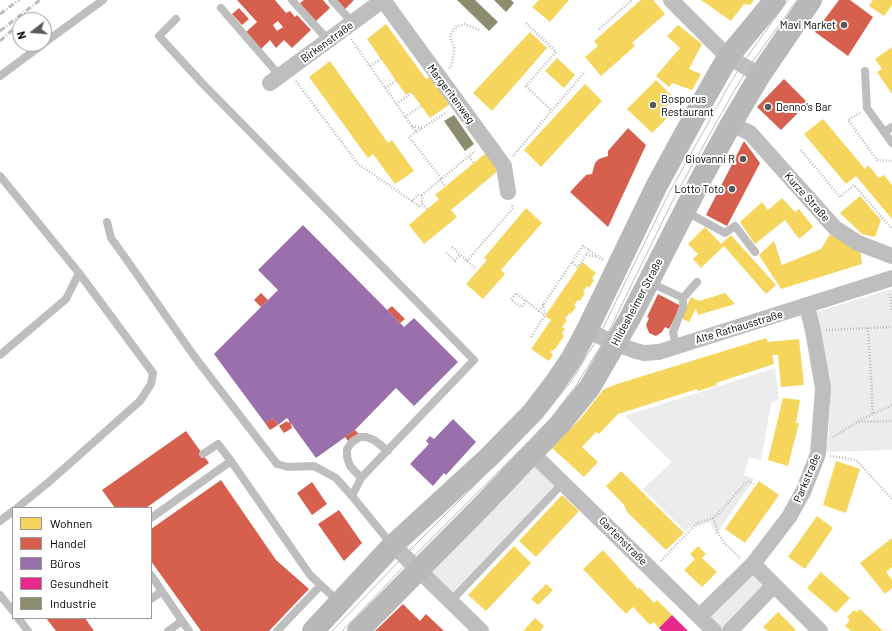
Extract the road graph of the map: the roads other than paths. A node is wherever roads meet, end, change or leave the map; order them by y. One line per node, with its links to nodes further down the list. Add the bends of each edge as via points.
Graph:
1 (103, 0): 11 (lane)
2 (292, 0): 12 (lane)
3 (332, 0): 10 (lane)
4 (383, 0): 10 (street, Birkenstraße); 24 (street, Margeritenweg, via 504,166)
5 (671, 0): 14 (street)
6 (775, 0): 14 (main road)
7 (811, 0): 16 (main road, Hildesheimer Straße)
8 (221, 8): 18 (lane)
9 (176, 19): 39 (lane, via 159,36 474,360)
10 (348, 26): 12 (street, Birkenstraße)
11 (52, 38)
12 (328, 40): 18 (street, Birkenstraße)
13 (33, 52): 17 (lane)
14 (728, 57): 16 (street); 35 (main road, via 657,185)
15 (865, 71): 21 (lane, via 867,108)
16 (760, 75): 19 (main road, Hildesheimer Straße)
17 (0, 76)
18 (279, 76)
19 (731, 124): 25 (main road, Hildesheimer Straße); 28 (street, Kurze Straße, via 750,133 835,228 858,244)
20 (892, 127): 21 (lane)
21 (884, 132): 22 (lane)
22 (892, 143)
23 (0, 176): 29 (lane)
24 (508, 192)
25 (684, 211): 27 (lane, via 725,232 735,226); 31 (main road, Hildesheimer Straße)
26 (107, 222): 45 (lane, via 111,238 194,356 277,464 288,467 314,466 336,478)
27 (754, 252)
28 (892, 256)
29 (79, 273): 38 (lane, via 66,300); 46 (lane, via 153,373 151,384 140,401)
30 (890, 279): 34 (street, Alte Rathausstraße)
31 (648, 281): 33 (lane); 36 (main road, Hildesheimer Straße)
32 (697, 282): 33 (lane)
33 (682, 298): 37 (lane, via 683,307 673,332)
34 (807, 306): 37 (street, Alte Rathausstraße); 51 (street, Parkstraße, via 822,388 819,449 803,492 789,517)
35 (587, 330): 36 (street, Alte Rathausstraße); 50 (main road, via 572,358 533,412 489,457)
36 (616, 344): 37 (street, Alte Rathausstraße, via 644,353); 40 (main road, Hildesheimer Straße, via 590,387 561,423)
37 (676, 347)
38 (0, 355)
39 (388, 451): 43 (lane); 43 (lane, via 366,437 360,437 352,442 347,449 347,457 350,466)
40 (532, 452): 44 (street, Gartenstraße); 52 (main road, Hildesheimer Straße)
41 (203, 454): 42 (lane, via 218,444)
42 (231, 461): 48 (lane); 54 (lane, via 310,575)
43 (361, 478): 45 (lane)
44 (564, 482): 60 (lane); 62 (street, Gartenstraße)
45 (352, 496): 50 (lane)
46 (18, 507)
47 (12, 512): 49 (lane)
48 (152, 517)
49 (0, 521)
50 (393, 545): 52 (street); 59 (main road)
51 (752, 565): 55 (street); 62 (street, Parkstraße)
52 (418, 571): 60 (street); 70 (main road, Hildesheimer Straße)
53 (152, 576): 56 (lane)
54 (321, 585): 59 (lane); 68 (lane)
55 (774, 586): 73 (street); 74 (street)
56 (162, 591): 58 (lane); 64 (lane)
57 (0, 594): 61 (lane)
58 (152, 598)
59 (339, 602): 69 (main road)
60 (450, 602): 71 (street)
61 (12, 610)
62 (700, 616): 72 (street, Gartenstraße)
63 (19, 619): 65 (lane)
64 (182, 621): 66 (lane); 67 (lane)
65 (28, 631)
66 (168, 631)
67 (189, 631)
68 (277, 631)
69 (312, 631)
70 (358, 631)
71 (481, 631)
72 (714, 631)
73 (730, 631)
74 (820, 631)

